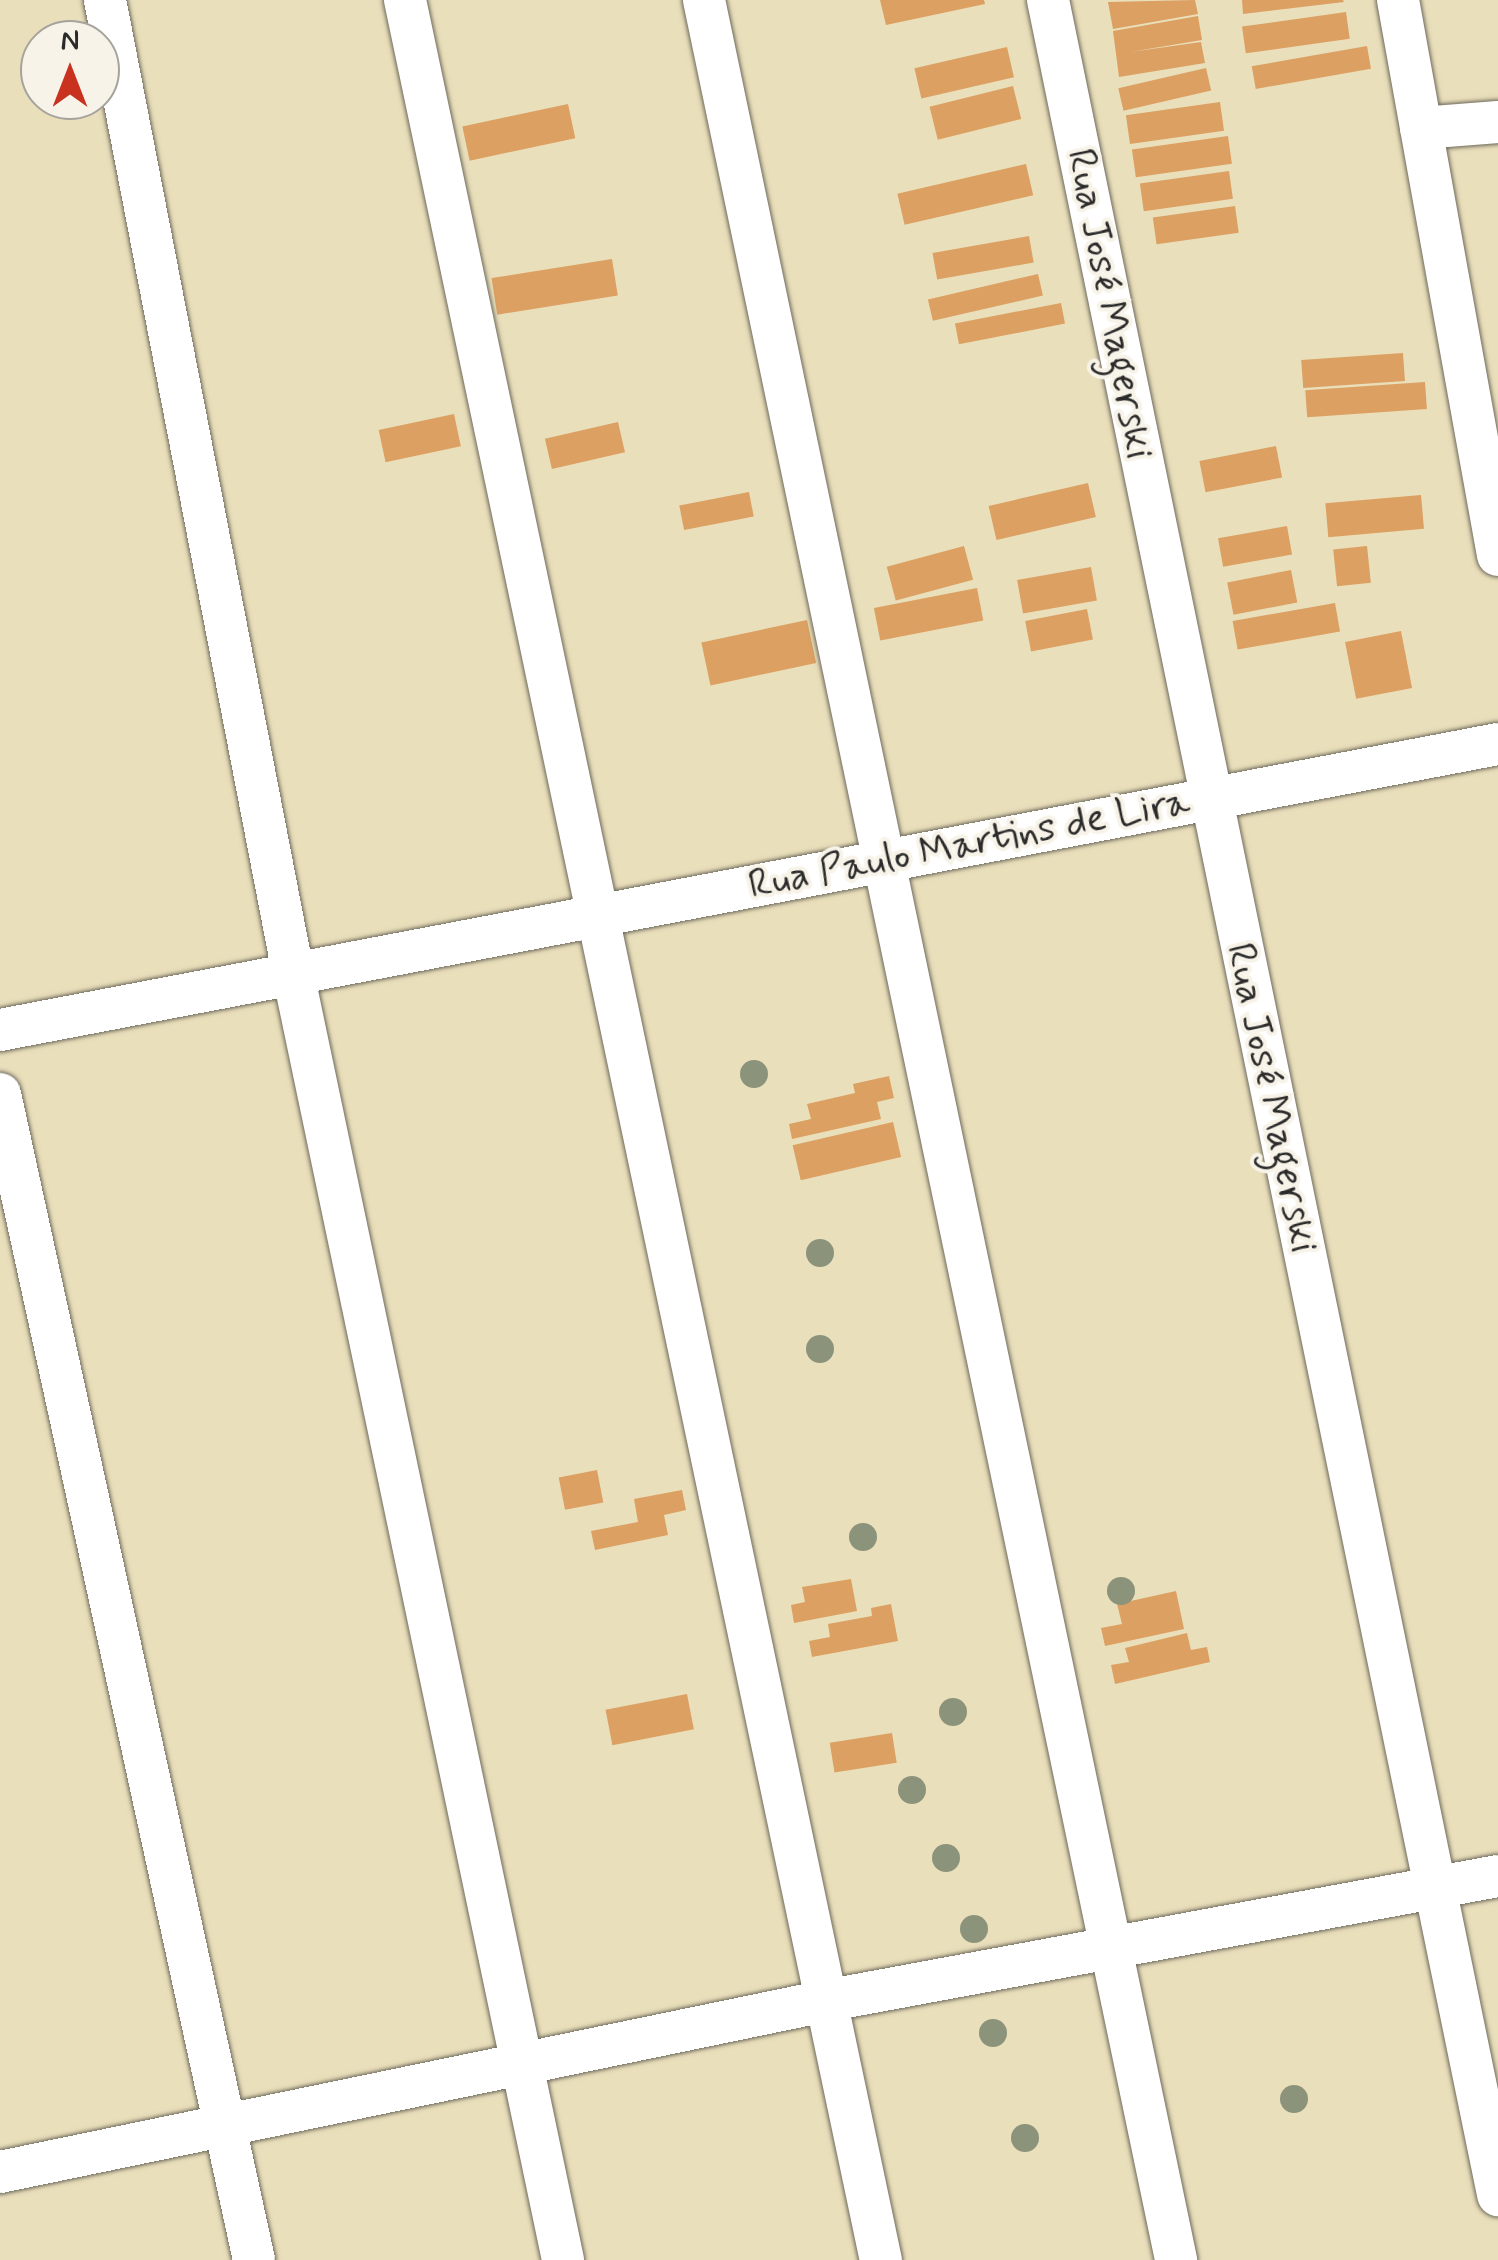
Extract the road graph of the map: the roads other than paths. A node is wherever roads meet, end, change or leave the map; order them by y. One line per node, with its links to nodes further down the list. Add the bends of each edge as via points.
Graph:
1 (105, 0): 14 (street)
2 (406, 0): 13 (street)
3 (704, 0): 12 (street)
4 (1048, 0): 11 (street, Rua José Magerski)
5 (1398, 0): 7 (street)
6 (1498, 122): 7 (street)
7 (1422, 128): 8 (street)
8 (1487, 428): 9 (street)
9 (1498, 555)
10 (1498, 744): 11 (street, Rua Paulo Martins de Lira)
11 (1208, 798): 12 (street, Rua Paulo Martins de Lira); 18 (street, Rua José Magerski)
12 (885, 861): 13 (street, Rua Paulo Martins de Lira); 19 (street)
13 (602, 914): 14 (street, Rua Paulo Martins de Lira); 20 (street)
14 (293, 972): 15 (street, Rua Paulo Martins de Lira); 21 (street)
15 (0, 1030)
16 (0, 1094): 22 (street)
17 (1498, 1876): 18 (street)
18 (1434, 1887): 19 (street); 24 (street, Rua José Magerski)
19 (1107, 1949): 20 (street); 28 (street)
20 (830, 2000): 21 (street); 27 (street)
21 (518, 2063): 22 (street); 26 (street)
22 (226, 2126): 23 (street); 25 (street)
23 (0, 2172)
24 (1498, 2195)
25 (254, 2260)
26 (563, 2260)
27 (880, 2260)
28 (1176, 2260)

